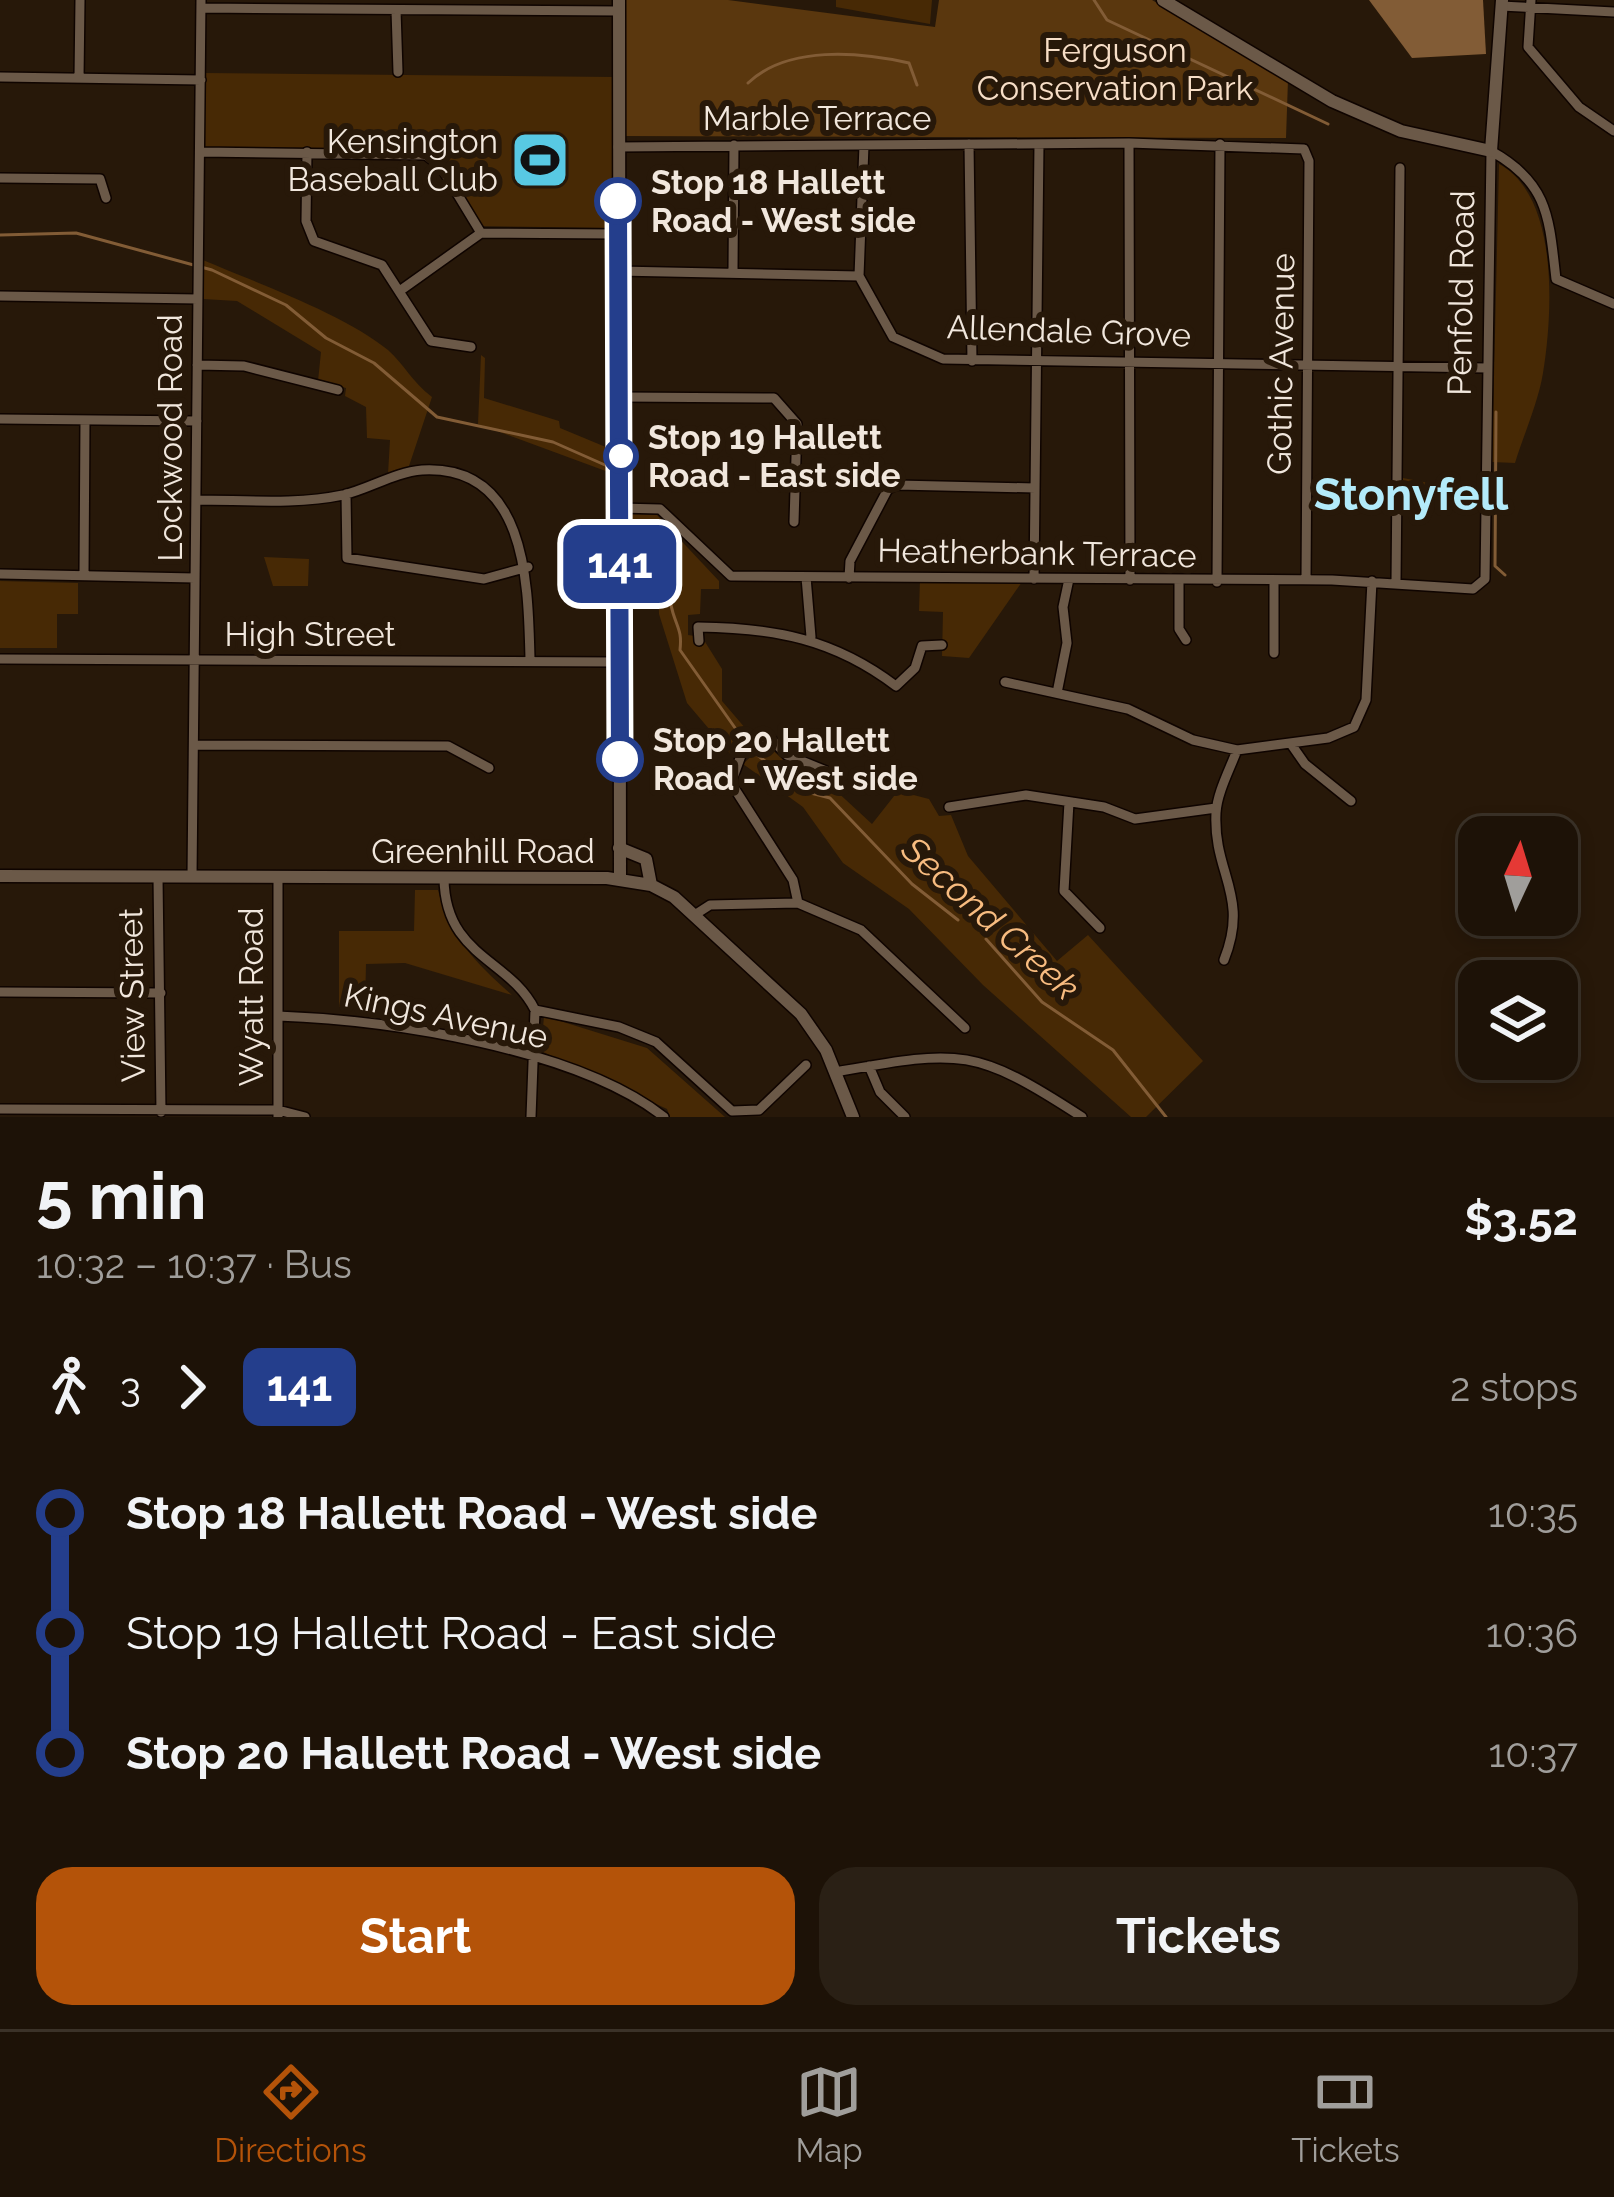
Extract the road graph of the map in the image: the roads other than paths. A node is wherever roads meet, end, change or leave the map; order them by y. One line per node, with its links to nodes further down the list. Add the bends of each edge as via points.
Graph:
1 (80, 0): 14 (street)
2 (1163, 0): 25 (main road, via 1332,100 1401,131)
3 (1502, 3): 4 (street); 25 (main road, Penfold Road)
4 (1530, 3): 11 (street); 16 (street, via 1528,47 1579,107)
5 (201, 4): 6 (street); 15 (street, Lockwood Road)
6 (307, 4): 10 (street)
7 (410, 5): 8 (street); 10 (street)
8 (514, 5): 9 (street)
9 (619, 6): 23 (main road)
10 (396, 10): 12 (street)
11 (1614, 12)
12 (398, 72)
13 (0, 77): 14 (street)
14 (79, 77): 15 (street)
15 (200, 80): 26 (street, Lockwood Road)
16 (1614, 131)
17 (1130, 143): 19 (street, Marble Terrace); 20 (street, Marble Terrace); 43 (street)
18 (969, 144): 19 (street, Marble Terrace); 21 (street, Marble Terrace); 41 (street)
19 (1039, 144): 42 (street)
20 (1220, 144): 24 (street, Marble Terrace); 44 (street)
21 (864, 145): 22 (street, Marble Terrace); 35 (street)
22 (734, 146): 23 (street, Marble Terrace); 34 (street)
23 (618, 147): 32 (main road)
24 (1304, 149): 45 (street, Gothic Avenue)
25 (1491, 151): 39 (street, via 1520,167 1546,202 1556,279); 48 (street, Penfold Road)
26 (200, 152): 27 (street); 38 (street, Lockwood Road)
27 (307, 152): 31 (street, via 426,155); 36 (street, via 306,221 314,241 382,265)
28 (1400, 168): 47 (street)
29 (0, 178): 30 (street, via 100,179)
30 (106, 198)
31 (481, 233): 32 (street); 36 (street)
32 (618, 234): 33 (main road)
33 (619, 271): 34 (street); 50 (main road)
34 (733, 271): 35 (street)
35 (859, 276): 41 (street, Allendale Grove, via 893,337)
36 (401, 290): 40 (street, via 431,340)
37 (0, 296): 38 (street)
38 (198, 299): 46 (street, Lockwood Road)
39 (1614, 304)
40 (471, 347)
41 (973, 362): 42 (street, Allendale Grove)
42 (1037, 362): 43 (street, Allendale Grove); 54 (street)
43 (1129, 362): 44 (street, Allendale Grove); 67 (street)
44 (1218, 363): 45 (street, Allendale Grove); 71 (street)
45 (1307, 363): 47 (street, Allendale Grove); 68 (street, Gothic Avenue)
46 (197, 365): 49 (street, via 244,366); 53 (street, Lockwood Road)
47 (1399, 365): 48 (street, Allendale Grove); 73 (street)
48 (1487, 368): 74 (street, Penfold Road)
49 (338, 390)
50 (621, 398): 57 (main road); 58 (street, via 774,398 797,424)
51 (0, 418): 52 (street)
52 (85, 420): 53 (street); 61 (street)
53 (197, 421): 56 (street, Lockwood Road)
54 (1035, 488): 64 (street, via 888,489); 65 (street)
55 (346, 494): 56 (street); 59 (street, via 423,470 480,485 501,503); 59 (street, via 347,558 484,579)
56 (196, 500): 62 (street, Lockwood Road)
57 (619, 508): 63 (street, Heatherbank Terrace, via 660,509 731,576); 83 (main road)
58 (794, 522)
59 (527, 567): 81 (street)
60 (0, 574): 61 (street)
61 (84, 575): 62 (street)
62 (196, 578): 82 (street, Lockwood Road)
63 (806, 578): 64 (street, Heatherbank Terrace); 75 (street)
64 (849, 578): 65 (street, Heatherbank Terrace)
65 (1034, 579): 66 (street, Heatherbank Terrace)
66 (1070, 579): 67 (street, Heatherbank Terrace); 85 (street)
67 (1130, 580): 69 (street, Heatherbank Terrace)
68 (1306, 580): 70 (street, Heatherbank Terrace); 72 (street, Heatherbank Terrace)
69 (1178, 581): 71 (street, Heatherbank Terrace); 76 (street)
70 (1372, 581): 73 (street, Heatherbank Terrace); 86 (street, via 1366,700 1354,727)
71 (1217, 582): 72 (street, Heatherbank Terrace)
72 (1274, 583): 79 (street)
73 (1396, 583): 74 (street, Heatherbank Terrace)
74 (1480, 586)
75 (811, 637): 77 (street, via 698,627); 78 (street, via 896,686 915,668 922,646)
76 (1186, 640)
77 (699, 641)
78 (943, 645)
79 (1274, 652)
80 (0, 658): 82 (street, High Street)
81 (530, 659): 82 (street, High Street); 83 (street, High Street)
82 (196, 661): 87 (street, Lockwood Road)
83 (620, 662): 95 (main road)
84 (1005, 682): 85 (street)
85 (1057, 693): 88 (street, via 1128,709 1192,740)
86 (1291, 744): 88 (street); 91 (street)
87 (196, 745): 89 (street, via 448,746); 98 (street, Lockwood Road)
88 (1237, 750): 94 (street)
89 (489, 768)
90 (836, 775): 103 (street, via 787,755 768,736 749,745 731,783 794,880)
91 (1351, 801)
92 (1069, 802): 93 (street, via 1027,795); 94 (street, via 1135,818); 105 (street, via 1064,891)
93 (949, 807)
94 (1216, 808): 106 (street, via 1217,846 1238,920)
95 (620, 848): 101 (main road); 102 (main road, via 646,859)
96 (0, 876): 97 (main road, Greenhill Road)
97 (158, 877): 98 (main road, Greenhill Road); 108 (street, View Street)
98 (192, 877): 99 (main road, Greenhill Road)
99 (278, 878): 100 (main road, Greenhill Road); 110 (street, Wyatt Road)
100 (444, 878): 101 (main road, Greenhill Road); 109 (street, via 453,921)
101 (620, 879): 102 (main road, Greenhill Road)
102 (651, 885): 104 (main road, Greenhill Road)
103 (798, 903): 104 (street, via 710,904); 111 (street, via 861,930)
104 (696, 914): 115 (main road, Greenhill Road, via 814,1029)
105 (1100, 928)
106 (1225, 960)
107 (0, 992): 108 (street)
108 (161, 993): 117 (street, View Street)
109 (535, 1010): 112 (street); 113 (street, via 656,1042 732,1112 759,1110)
110 (278, 1016): 112 (street, Kings Avenue, via 360,1019); 119 (street, Wyatt Road)
111 (965, 1028)
112 (532, 1056): 120 (street, Kings Avenue); 122 (street)
113 (806, 1065)
114 (869, 1066): 115 (street); 124 (street); 125 (street, via 971,1056)
115 (835, 1072): 123 (main road, Greenhill Road)
116 (0, 1109): 118 (street)
117 (160, 1112): 118 (street); 119 (street)
118 (32, 1114)
119 (278, 1114): 121 (street)
120 (664, 1116)
121 (305, 1117)
122 (532, 1117)
123 (853, 1117)
124 (905, 1117)
125 (1082, 1117)

